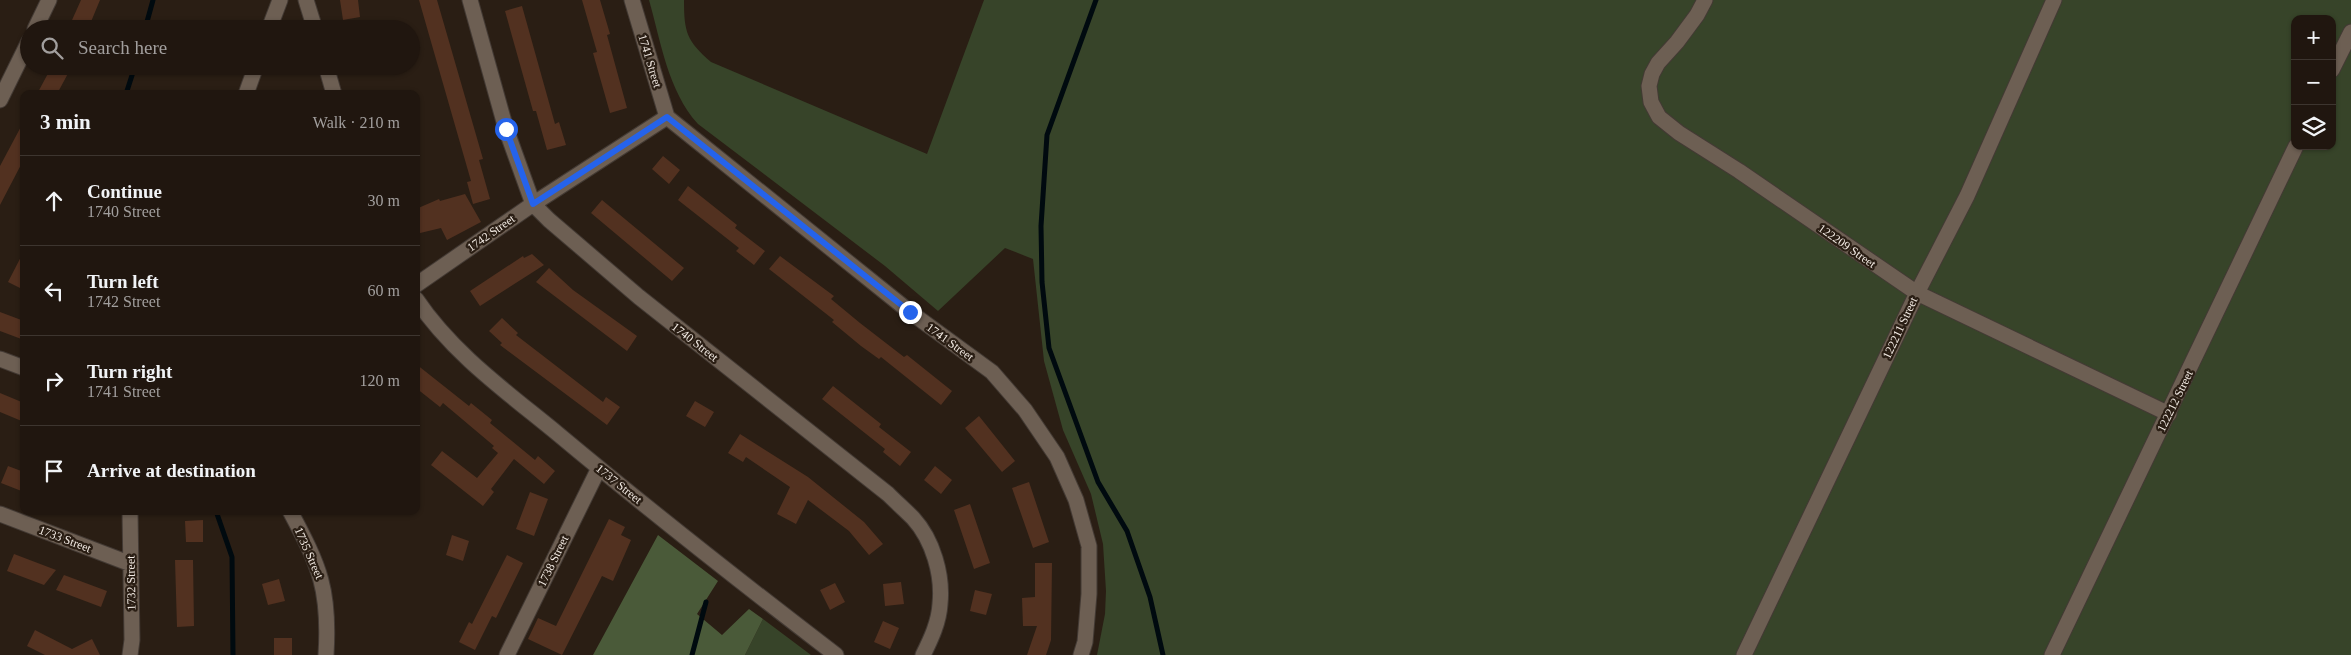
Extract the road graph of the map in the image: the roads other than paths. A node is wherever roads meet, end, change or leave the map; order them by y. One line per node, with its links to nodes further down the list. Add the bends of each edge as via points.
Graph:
1 (49, 0): 8 (street)
2 (280, 0): 9 (street)
3 (306, 0): 10 (street)
4 (470, 0): 21 (street, 1740 Street, via 506,129)
5 (632, 0): 19 (street, 1741 Street)
6 (1705, 0): 23 (street, 122209 Street, via 1652,74 1649,86 1651,102 1659,117)
7 (2054, 0): 23 (street, 122211 Street, via 1967,196)
8 (39, 20)
9 (272, 20)
10 (312, 20)
11 (2351, 32): 13 (street)
12 (20, 59): 18 (street)
13 (2336, 62)
14 (253, 75): 16 (street)
15 (329, 75): 17 (street)
16 (247, 90)
17 (333, 90)
18 (0, 100)
19 (667, 117): 21 (street, 1742 Street); 38 (street, 1741 Street, via 910,312 992,372 1025,410 1057,457 1076,500 1089,546 1088,603)
20 (2294, 150): 27 (street, 122212 Street)
21 (533, 204): 22 (street, 1742 Street); 37 (street, 1740 Street, via 639,297 880,488 914,519 930,545 939,577 940,604 934,630)
22 (420, 282)
23 (1917, 293): 27 (street, 122209 Street); 39 (street, 122211 Street)
24 (420, 304): 28 (street, 1737 Street, via 467,359)
25 (0, 359): 26 (street)
26 (20, 366)
27 (2169, 414): 40 (street, 122212 Street)
28 (599, 468): 35 (street, 1738 Street); 36 (street, 1737 Street)
29 (0, 514): 32 (street, 1733 Street)
30 (130, 515): 32 (street, 1732 Street)
31 (292, 515): 34 (street, 1735 Street, via 322,578 326,600)
32 (131, 564): 33 (street, 1732 Street)
33 (130, 655)
34 (326, 655)
35 (507, 655)
36 (836, 655)
37 (923, 655)
38 (1081, 655)
39 (1744, 655)
40 (2052, 655)

